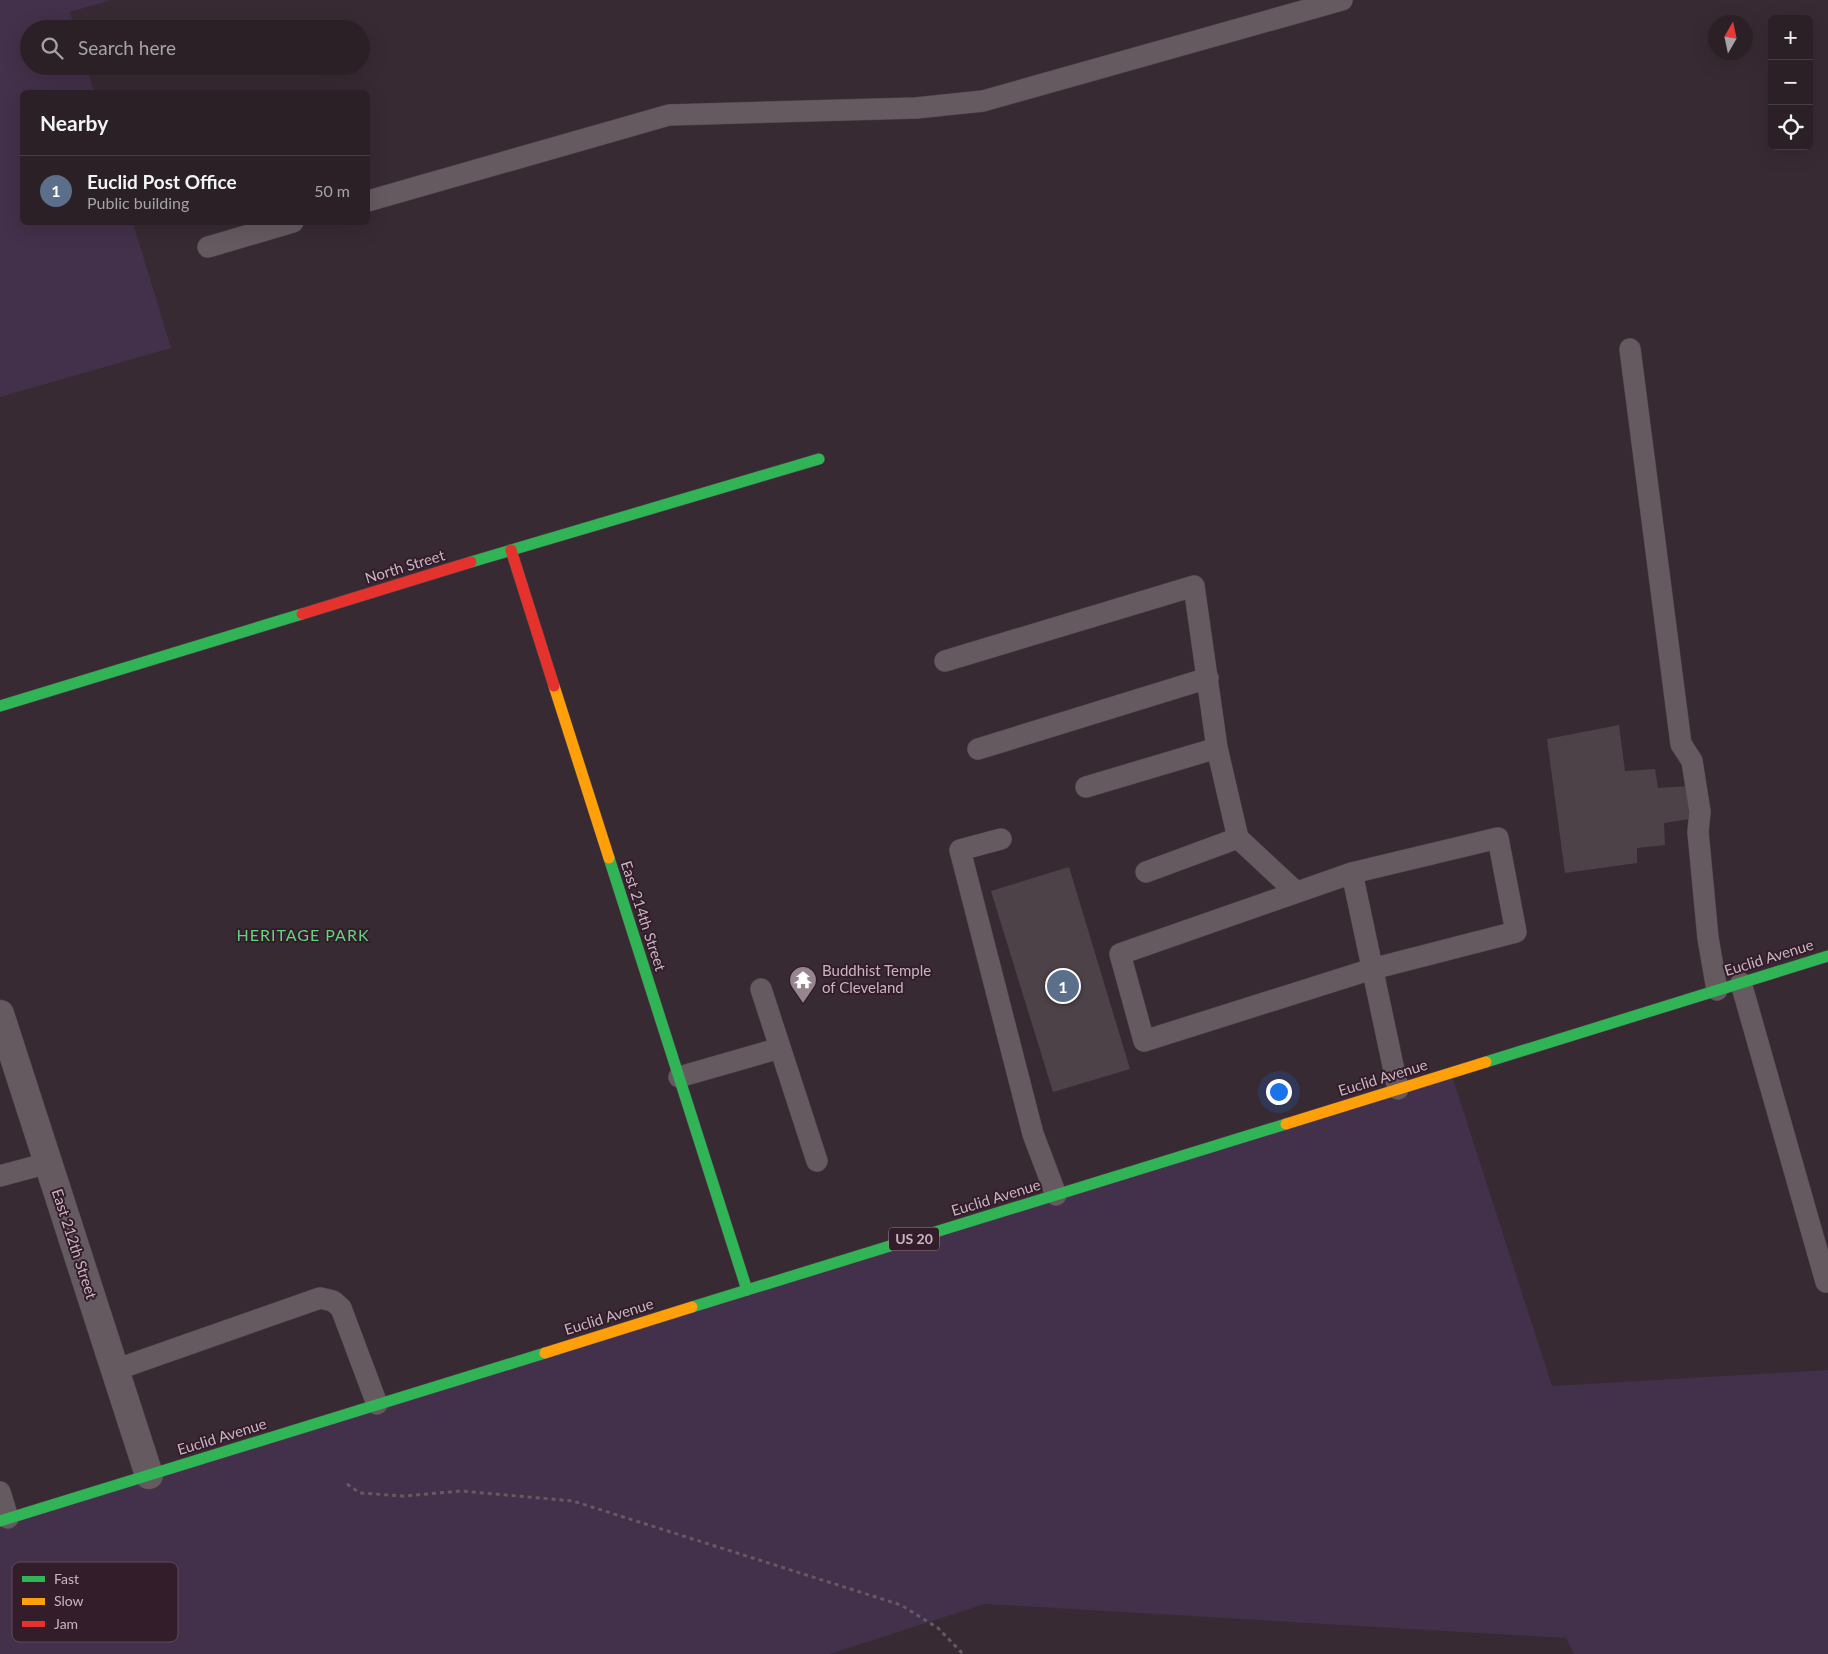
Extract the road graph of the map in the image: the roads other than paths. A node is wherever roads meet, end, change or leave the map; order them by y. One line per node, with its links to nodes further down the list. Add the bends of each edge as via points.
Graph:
1 (1342, 0): 2 (lane, via 983,101 916,108 669,115)
2 (370, 200)
3 (283, 225): 4 (lane)
4 (208, 247)
5 (1630, 349): 23 (lane, via 1681,744 1692,761 1700,812 1698,832 1708,938)
6 (819, 459): 7 (main road, North Street)
7 (511, 550): 10 (main road, North Street); 26 (main road, East 214th Street)
8 (945, 661): 9 (lane, via 1194,586)
9 (1208, 678): 11 (lane); 12 (lane)
10 (0, 706)
11 (1217, 748): 13 (lane); 14 (lane)
12 (978, 749)
13 (1086, 787)
14 (1238, 838): 16 (lane); 18 (lane)
15 (1001, 839): 31 (lane, via 960,850 1033,1134)
16 (1146, 872)
17 (1352, 873): 18 (lane); 20 (lane); 20 (lane, via 1498,838 1516,932)
18 (1296, 892): 20 (lane, via 1120,954 1144,1041)
19 (1828, 956): 21 (main road, Euclid Avenue / US 20)
20 (1372, 969): 27 (lane)
21 (1741, 983): 23 (main road, Euclid Avenue / US 20); 32 (lane)
22 (761, 989): 25 (lane)
23 (1717, 990): 27 (main road, Euclid Avenue / US 20)
24 (0, 1014): 29 (street, East 212th Street)
25 (780, 1048): 26 (lane); 28 (lane)
26 (679, 1077): 33 (main road, East 214th Street)
27 (1398, 1089): 31 (main road, Euclid Avenue / US 20)
28 (817, 1161)
29 (48, 1163): 30 (lane); 34 (street, East 212th Street)
30 (0, 1176)
31 (1056, 1195): 33 (main road, Euclid Avenue / US 20)
32 (1828, 1282)
33 (747, 1290): 35 (main road, Euclid Avenue / US 20)
34 (115, 1370): 35 (lane, via 320,1298 333,1301 341,1308); 36 (street, East 212th Street)
35 (377, 1404): 36 (main road, Euclid Avenue / US 20)
36 (149, 1475): 38 (main road, Euclid Avenue / US 20)
37 (0, 1492): 38 (lane)
38 (4, 1519)

